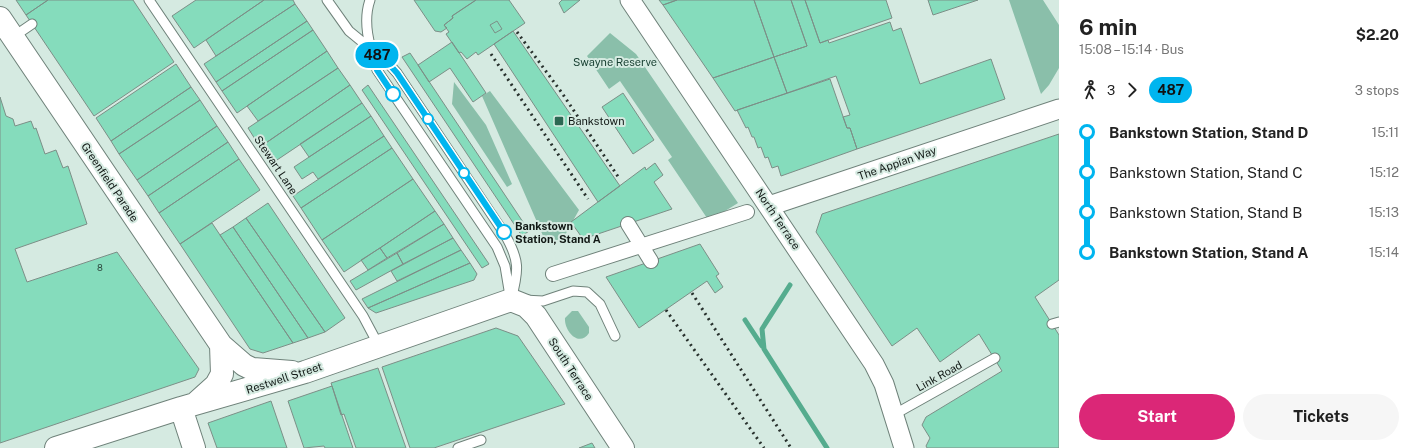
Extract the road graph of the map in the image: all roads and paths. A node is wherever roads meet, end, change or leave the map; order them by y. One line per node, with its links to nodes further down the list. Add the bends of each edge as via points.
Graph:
1 (149, 0): 21 (lane, Stewart Lane, via 363,316)
2 (327, 0): 8 (lane, via 349,31)
3 (370, 0): 8 (lane, via 366,20)
4 (630, 0): 12 (street, North Terrace)
5 (0, 18): 7 (street, Greenfield Parade)
6 (32, 24): 7 (lane)
7 (13, 37): 20 (street, Greenfield Parade)
8 (372, 51): 18 (lane, via 377,70 497,247 505,266); 18 (lane, via 397,73 504,232 513,251 518,276)
9 (1059, 96): 11 (street, The Appian Way)
10 (1059, 109): 11 (street, The Appian Way)
11 (1024, 120): 12 (street, The Appian Way)
12 (770, 206): 25 (street, North Terrace, via 874,364)
13 (747, 212): 15 (street)
14 (628, 224): 15 (street)
15 (641, 245): 16 (street); 17 (street)
16 (651, 261)
17 (553, 274)
18 (511, 300): 19 (lane, via 543,301 573,291 587,292 600,304); 21 (street, Restwell Street); 30 (street, South Terrace, via 526,306 536,316)
19 (615, 336)
20 (221, 345): 23 (street, Greenfield Parade, via 252,369); 24 (street, via 222,374 216,385)
21 (378, 346): 23 (street, Restwell Street)
22 (995, 358): 25 (lane, Link Road)
23 (305, 372): 24 (street, Restwell Street)
24 (188, 406): 27 (street, Restwell Street); 28 (street)
25 (895, 414): 31 (street, North Terrace)
26 (481, 440): 29 (lane)
27 (56, 448)
28 (194, 448)
29 (458, 448)
30 (623, 448)
31 (904, 448)

